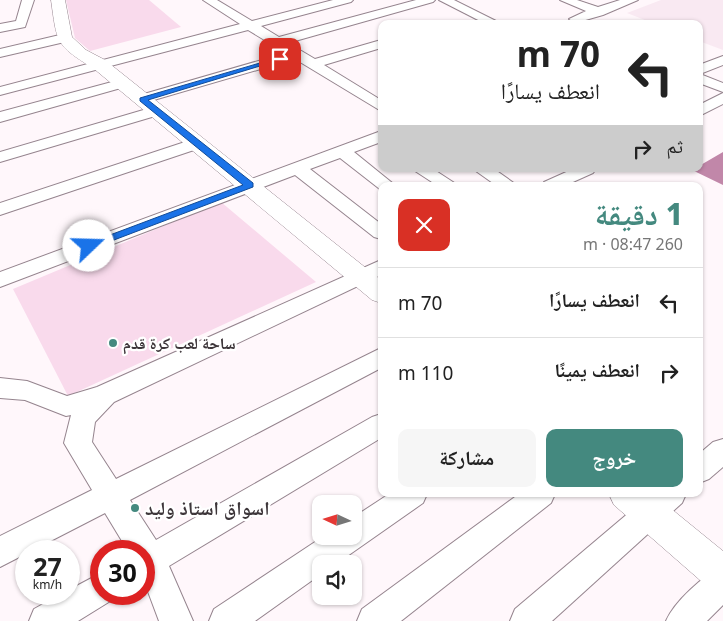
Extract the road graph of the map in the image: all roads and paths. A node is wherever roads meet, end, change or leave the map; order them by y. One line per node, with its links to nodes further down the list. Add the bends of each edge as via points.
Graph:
1 (28, 0): 18 (street, via 21,24)
2 (58, 0): 19 (street)
3 (347, 0): 17 (street)
4 (429, 0): 20 (street)
5 (445, 0): 13 (street)
6 (566, 0): 11 (street)
7 (632, 0): 11 (street)
8 (233, 2): 9 (street)
9 (213, 3): 12 (street)
10 (254, 11): 12 (street)
11 (599, 12): 14 (street)
12 (235, 16): 17 (street)
13 (480, 16): 15 (street); 16 (street)
14 (575, 19)
15 (466, 20)
16 (488, 20)
17 (251, 26): 20 (street); 26 (street)
18 (0, 27)
19 (64, 38): 22 (street); 26 (street)
20 (277, 42): 23 (street)
21 (378, 45): 27 (street)
22 (0, 53)
23 (297, 54): 27 (street); 37 (street)
24 (723, 59): 25 (street)
25 (705, 63): 28 (street)
26 (99, 64): 30 (street); 33 (street)
27 (313, 64): 34 (street)
28 (723, 71)
29 (703, 80): 31 (street)
30 (123, 84): 37 (street); 39 (street)
31 (723, 88)
32 (378, 90): 34 (street)
33 (0, 91)
34 (364, 95): 36 (street)
35 (723, 98): 38 (street)
36 (378, 104)
37 (150, 105): 41 (street); 43 (street)
38 (703, 109)
39 (0, 117)
40 (378, 140): 42 (street)
41 (197, 143): 54 (street); 55 (street)
42 (342, 151): 44 (street); 49 (street)
43 (0, 157)
44 (298, 168): 54 (street); 56 (street)
45 (426, 172): 50 (street)
46 (487, 172): 51 (street)
47 (545, 172): 52 (street)
48 (580, 172): 53 (street)
49 (382, 182)
50 (443, 182)
51 (503, 182)
52 (555, 182)
53 (558, 182)
54 (250, 185): 57 (street); 58 (street)
55 (0, 209)
56 (378, 231)
57 (371, 272): 59 (street); 62 (street)
58 (0, 280)
59 (378, 287)
60 (378, 359): 66 (street)
61 (0, 388): 62 (street, via 27,391 66,406)
62 (104, 395): 66 (street, via 82,418 78,442)
63 (378, 427): 74 (street)
64 (723, 450): 65 (street)
65 (703, 468)
66 (110, 497): 71 (street); 73 (street)
67 (409, 497): 70 (street)
68 (537, 497): 83 (street)
69 (650, 500): 75 (street); 79 (street)
70 (362, 529)
71 (134, 540)
72 (337, 545): 82 (street)
73 (0, 552)
74 (155, 557)
75 (723, 575)
76 (155, 578): 81 (street)
77 (723, 583): 84 (street)
78 (90, 595): 80 (street)
79 (537, 618)
80 (46, 621)
81 (176, 621)
82 (226, 621)
83 (374, 621)
84 (683, 621)

